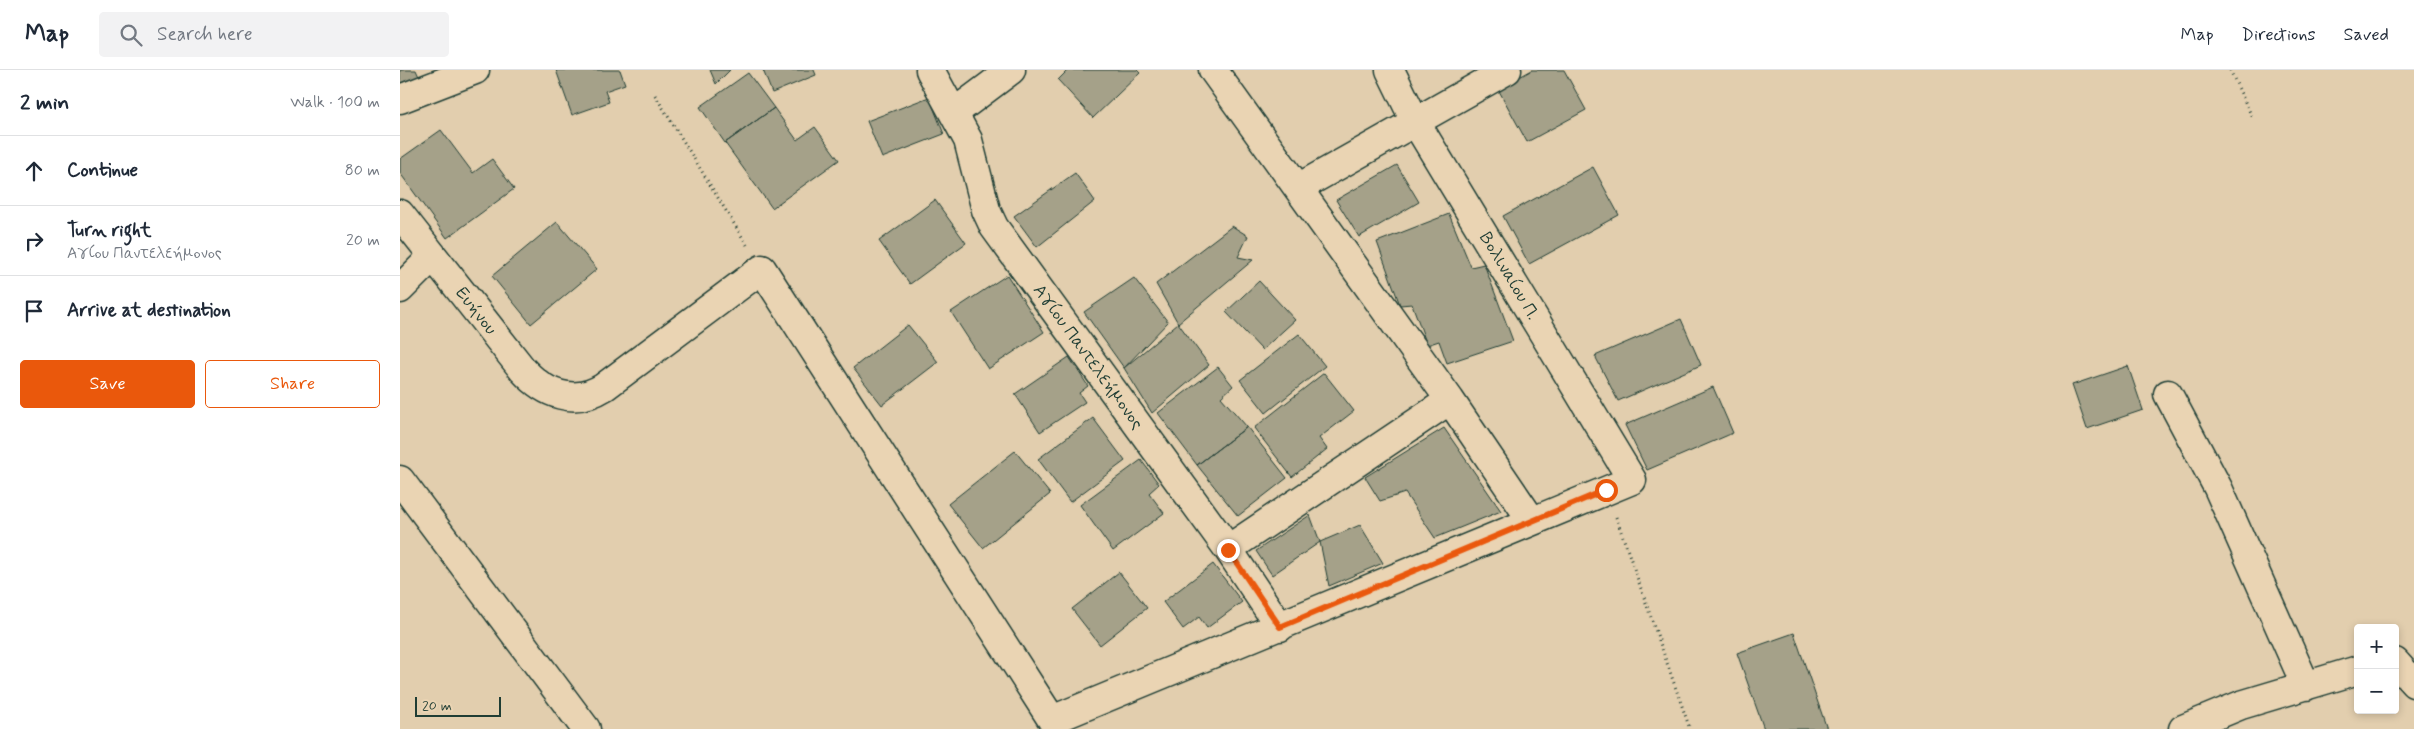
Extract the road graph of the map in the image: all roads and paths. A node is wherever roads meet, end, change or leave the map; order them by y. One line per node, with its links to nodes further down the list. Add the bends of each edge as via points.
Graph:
1 (475, 70): 9 (street)
2 (930, 70): 10 (street, Αγίου Παντελεήμονος)
3 (1011, 70): 10 (street)
4 (1213, 70): 13 (street)
5 (1390, 70): 12 (street, Βολιναίου Π.)
6 (1507, 70): 12 (street)
7 (2230, 70): 11 (path)
8 (655, 94): 16 (path)
9 (400, 99)
10 (955, 112): 23 (street, Αγίου Παντελεήμονος, via 968,140 986,210 994,227)
11 (2253, 119)
12 (1414, 121): 13 (street); 21 (street, Βολιναίου Π., via 1632,480)
13 (1298, 188): 19 (street)
14 (400, 214): 15 (street, Ευήνου)
15 (433, 256): 16 (street, Ευήνου, via 538,385 561,396 580,397 598,391); 17 (street)
16 (762, 269): 24 (street, via 1052,720)
17 (400, 290)
18 (2168, 394): 30 (street, via 2222,497)
19 (1450, 400): 22 (street); 23 (street)
20 (400, 480): 31 (street)
21 (1606, 490): 22 (street); 32 (path)
22 (1532, 521): 24 (street)
23 (1228, 550): 24 (street, Αγίου Παντελεήμονος)
24 (1280, 627)
25 (2414, 646): 26 (street)
26 (2399, 653)
27 (2399, 666): 29 (street)
28 (2354, 671): 30 (street)
29 (2414, 683)
30 (2306, 686): 33 (street, via 2241,705)
31 (586, 729)
32 (1690, 729)
33 (2183, 729)

